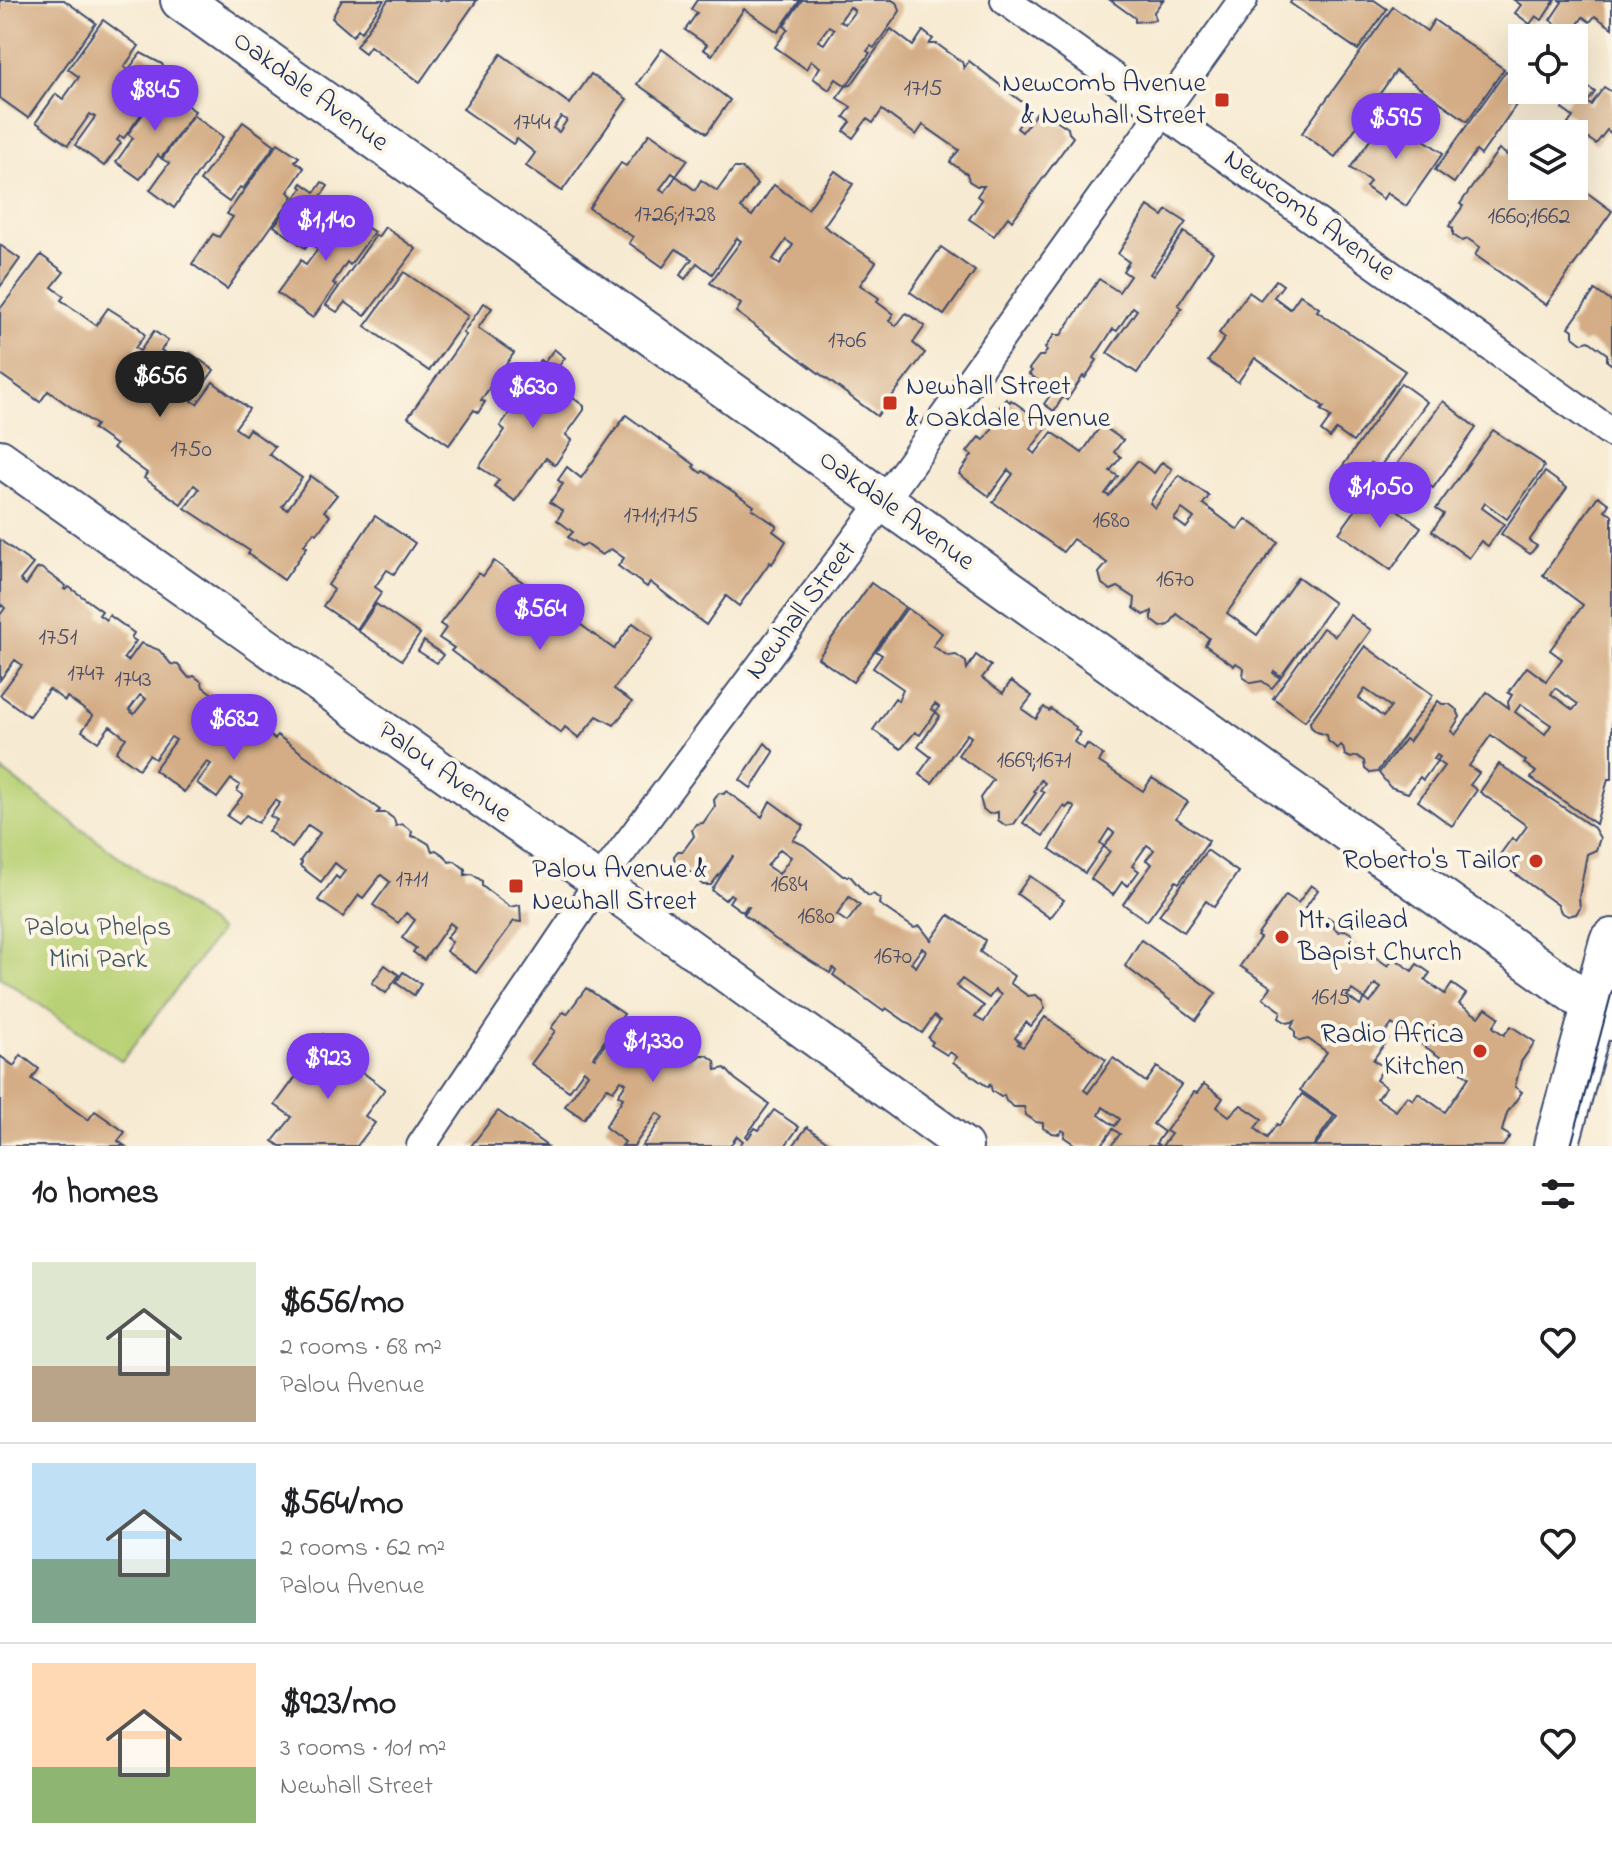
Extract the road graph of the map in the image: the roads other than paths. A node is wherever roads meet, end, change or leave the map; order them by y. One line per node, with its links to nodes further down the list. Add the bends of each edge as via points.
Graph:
1 (181, 0): 7 (main road, Oakdale Avenue)
2 (1005, 0): 4 (street, Newcomb Avenue)
3 (1243, 0): 4 (street, Newhall Street)
4 (1163, 112): 5 (street, Newcomb Avenue); 7 (street, Newhall Street)
5 (1612, 433)
6 (0, 458): 8 (street, Palou Avenue)
7 (883, 502): 8 (street, Newhall Street); 10 (main road, Oakdale Avenue)
8 (599, 882): 11 (street, Newhall Street); 12 (street, Palou Avenue)
9 (1612, 941): 10 (main road)
10 (1604, 1014): 13 (main road)
11 (421, 1146)
12 (964, 1146)
13 (1556, 1146)

